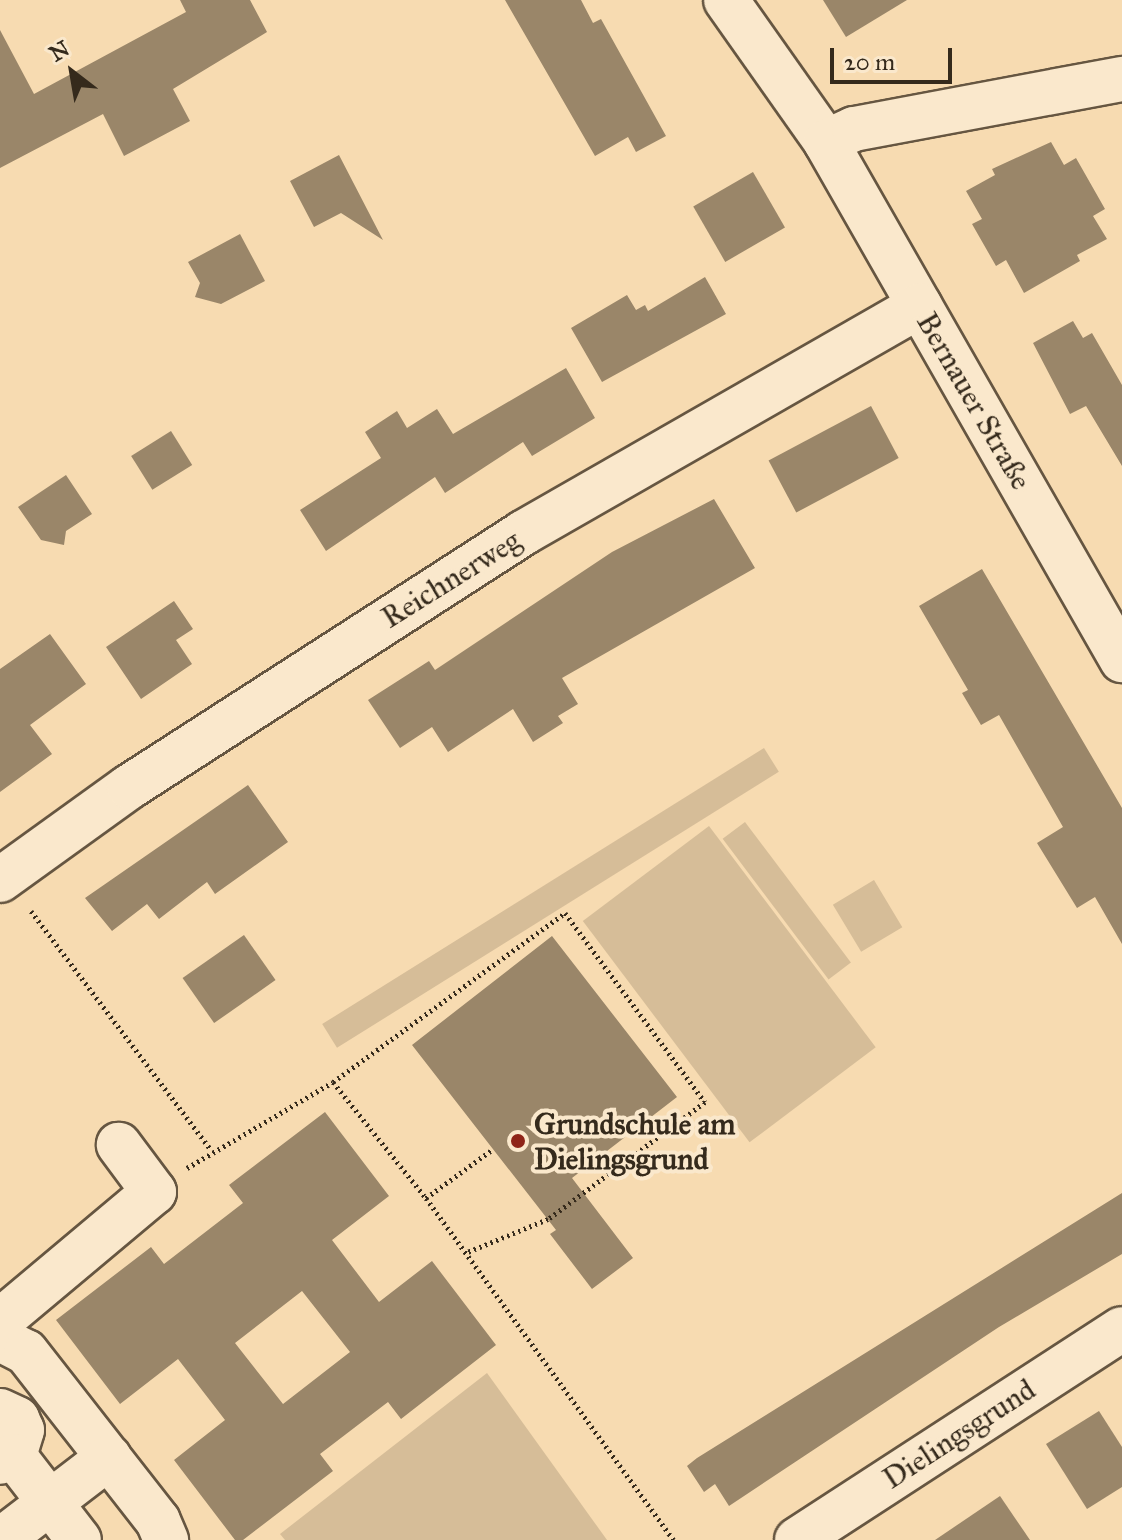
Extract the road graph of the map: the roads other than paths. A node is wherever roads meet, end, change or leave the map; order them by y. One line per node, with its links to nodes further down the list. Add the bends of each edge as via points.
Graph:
1 (726, 0): 3 (street, Bernauer Straße)
2 (1122, 79): 3 (street, via 854,129)
3 (826, 142): 4 (street, Bernauer Straße)
4 (920, 306): 5 (street, Bernauer Straße); 6 (street, Reichnerweg, via 523,533 129,787)
5 (1122, 660)
6 (3, 878)
7 (119, 1145): 8 (street, via 154,1192)
8 (0, 1321)
9 (1122, 1329): 18 (street, Dielingsgrund)
10 (0, 1339): 11 (street, via 26,1352)
11 (55, 1388): 12 (street); 13 (street)
12 (8, 1437): 14 (street)
13 (109, 1457): 14 (street); 17 (street, via 158,1521)
14 (50, 1503): 15 (street); 16 (street)
15 (1, 1540)
16 (79, 1540)
17 (166, 1540)
18 (797, 1540)

